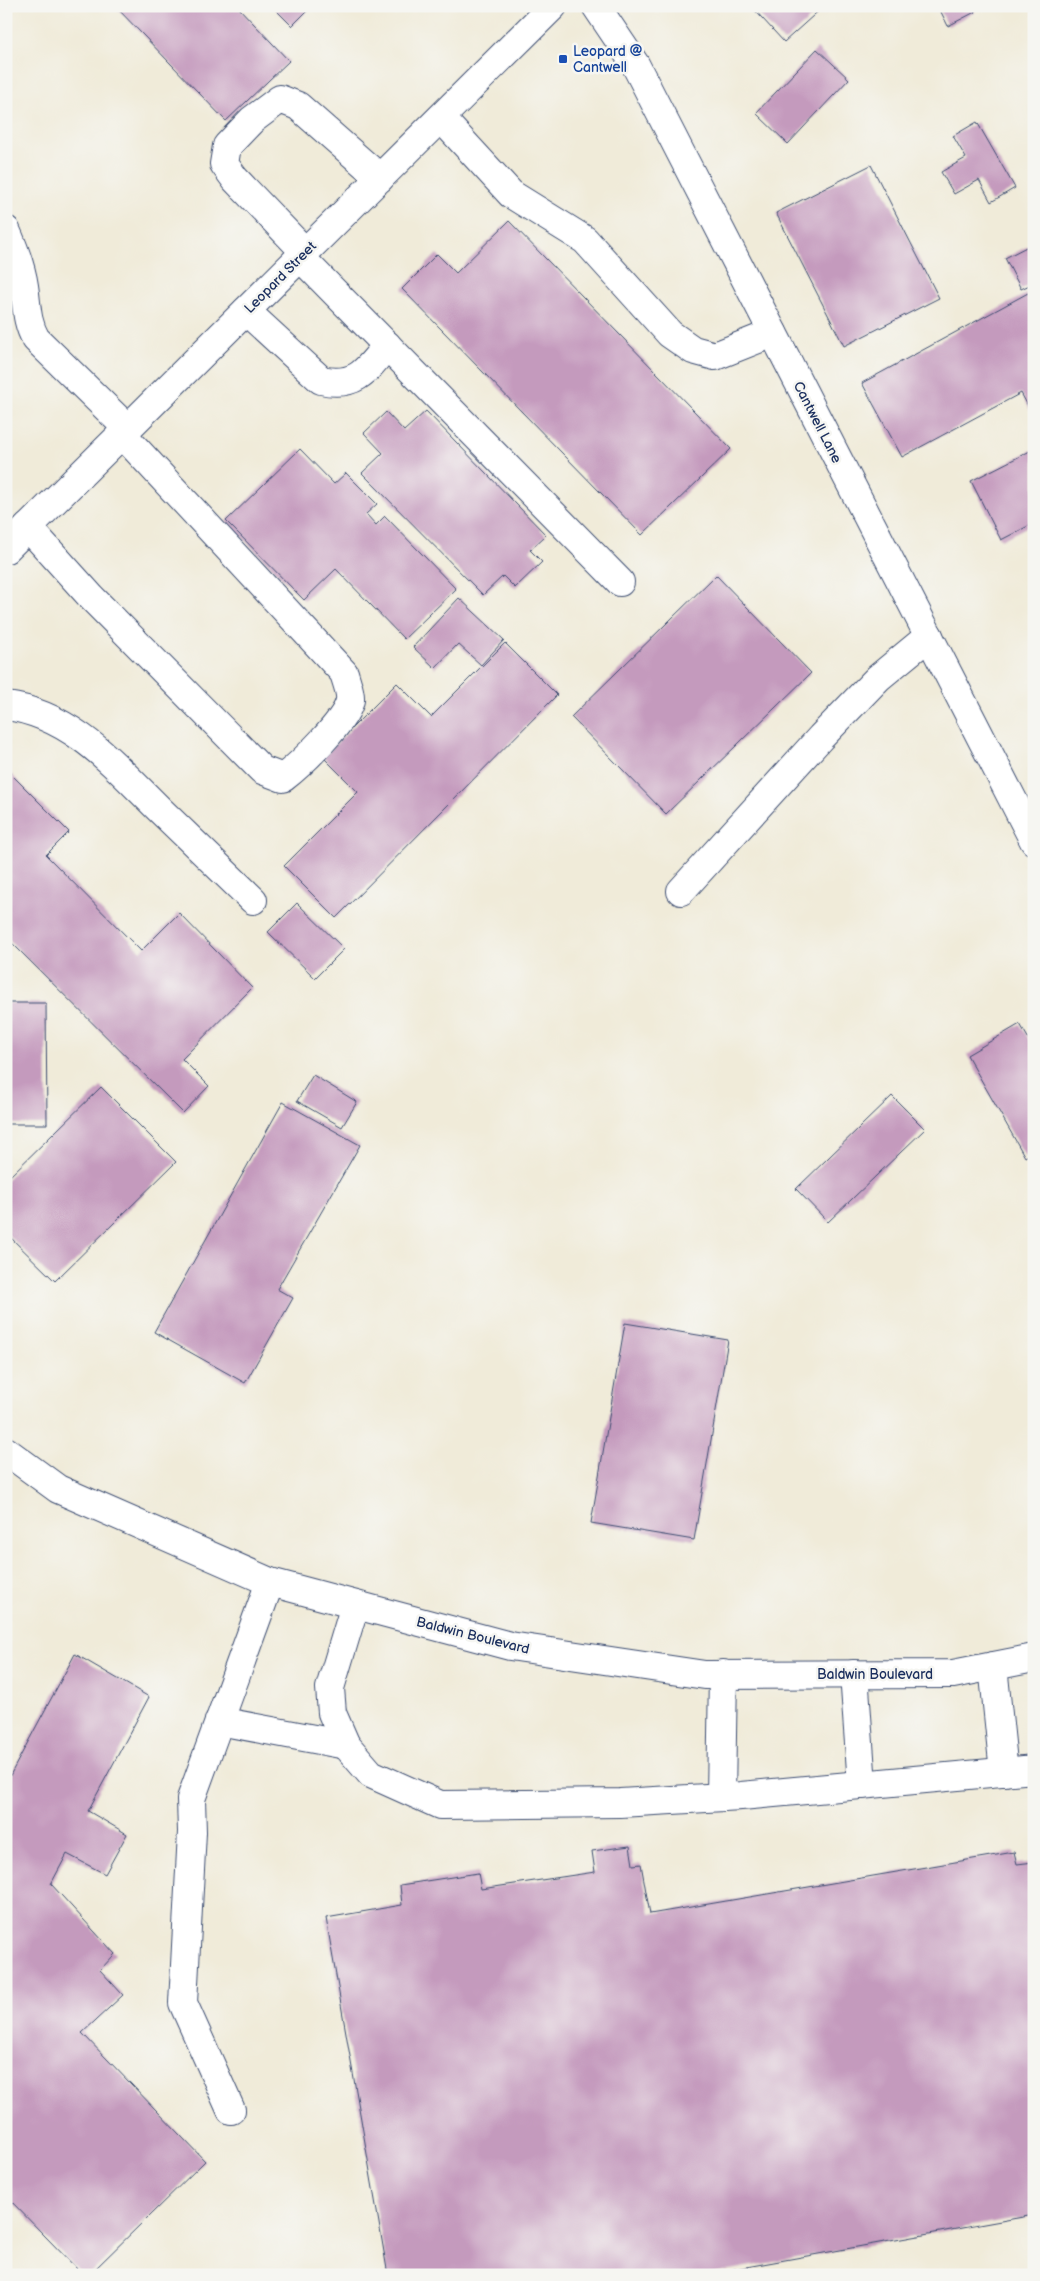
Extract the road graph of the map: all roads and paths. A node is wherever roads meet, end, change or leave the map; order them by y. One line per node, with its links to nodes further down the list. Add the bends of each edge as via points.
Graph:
1 (553, 6): 3 (main road, Leopard Street)
2 (596, 6): 8 (main road, Cantwell Lane, via 635,64)
3 (441, 118): 4 (main road, Leopard Street); 8 (main road, via 511,194 585,240 670,334 692,350 715,356)
4 (380, 178): 6 (main road, Leopard Street); 6 (main road, via 298,106 280,99 252,120 227,146 224,164)
5 (6, 230): 10 (main road, via 18,256 28,326 36,339)
6 (303, 255): 7 (main road, Leopard Street); 9 (main road)
7 (246, 311): 9 (main road, via 321,380 335,383 364,374); 10 (main road, Leopard Street)
8 (773, 333): 14 (main road, Cantwell Lane)
9 (387, 345): 13 (main road)
10 (125, 431): 11 (main road, Leopard Street); 11 (main road, via 344,673 350,698 346,712 300,765 283,778 262,770 92,598)
11 (28, 527): 12 (main road, Leopard Street)
12 (6, 548)
13 (620, 582)
14 (929, 636): 16 (main road, Cantwell Lane); 17 (main road, via 878,678)
15 (6, 706): 18 (main road, via 25,709 53,720 91,743)
16 (1034, 841)
17 (682, 891)
18 (253, 900)
19 (6, 1451): 20 (main road, Baldwin Boulevard, via 58,1489)
20 (270, 1582): 21 (main road, Baldwin Boulevard); 26 (main road)
21 (355, 1605): 24 (main road, Baldwin Boulevard, via 510,1646 706,1675); 27 (main road, via 330,1688 332,1713)
22 (1034, 1658): 23 (main road, Baldwin Boulevard)
23 (992, 1666): 25 (main road, Baldwin Boulevard, via 953,1674); 29 (main road)
24 (724, 1674): 25 (main road, Baldwin Boulevard); 31 (main road)
25 (854, 1674): 30 (main road)
26 (219, 1721): 27 (main road); 32 (main road, via 191,1798 183,2003)
27 (346, 1745): 31 (main road, via 372,1774 440,1805 620,1803)
28 (1034, 1769): 29 (main road)
29 (1004, 1772): 30 (main road)
30 (862, 1785): 31 (main road)
31 (721, 1797)
32 (231, 2110)

